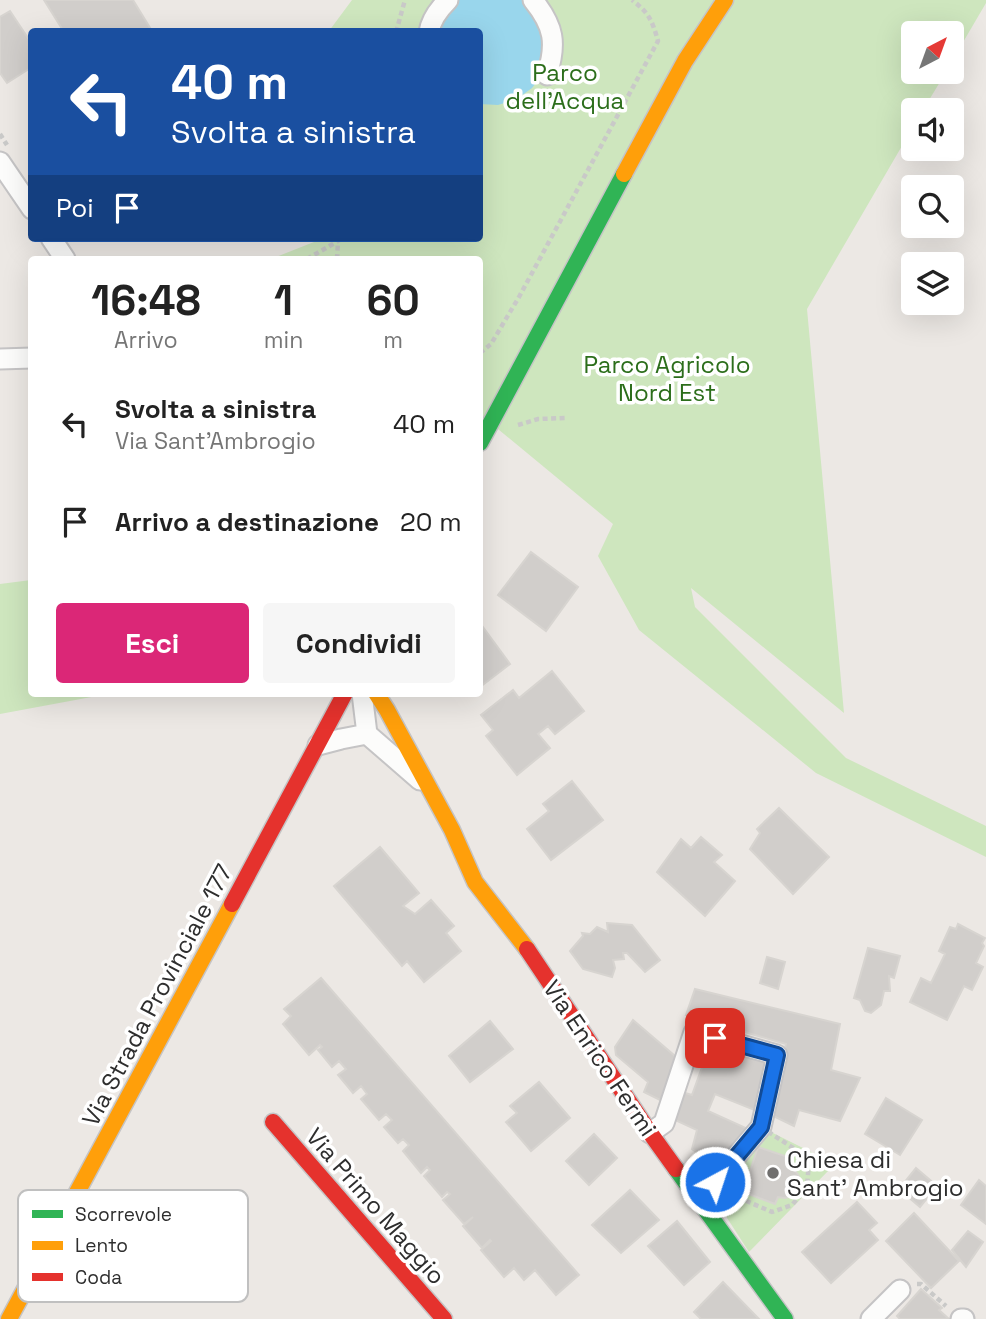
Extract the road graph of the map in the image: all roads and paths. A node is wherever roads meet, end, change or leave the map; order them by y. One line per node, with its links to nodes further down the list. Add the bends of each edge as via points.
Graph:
1 (405, 0): 6 (path)
2 (447, 0): 7 (street)
3 (533, 0): 8 (street, via 552,34 553,55)
4 (632, 0): 13 (path, via 653,22 658,41 519,297)
5 (725, 0): 17 (main road, via 685,61)
6 (397, 28)
7 (431, 28)
8 (547, 75)
9 (0, 162): 10 (street)
10 (28, 203)
11 (334, 242): 12 (path)
12 (312, 256)
13 (483, 351)
14 (28, 358): 15 (street)
15 (0, 359)
16 (565, 418): 18 (path, via 537,419)
17 (483, 435)
18 (483, 440)
19 (331, 697): 24 (street)
20 (343, 697): 24 (main road, Via Strada Provinciale 177)
21 (362, 697): 23 (street)
22 (387, 701): 25 (main road, Via Enrico Fermi)
23 (367, 734): 24 (street); 25 (street, Via Enrico Fermi)
24 (318, 745): 29 (main road, Via Strada Provinciale 177)
25 (429, 788): 28 (main road, Via Enrico Fermi, via 475,882 526,947)
26 (273, 1122): 35 (main road, Via Primo Maggio)
27 (761, 1127): 27 (path, via 808,1161 807,1187 792,1205 772,1212 733,1190); 28 (street, via 777,1055 694,1032 664,1123); 30 (street)
28 (650, 1133): 30 (main road, Via Enrico Fermi)
29 (78, 1190)
30 (699, 1200): 36 (main road, Via Enrico Fermi)
31 (900, 1290): 33 (path, via 921,1284); 37 (street)
32 (18, 1302): 34 (main road, Via Strada Provinciale 177)
33 (960, 1317)
34 (9, 1319)
35 (444, 1319)
36 (785, 1319)
37 (871, 1319)

